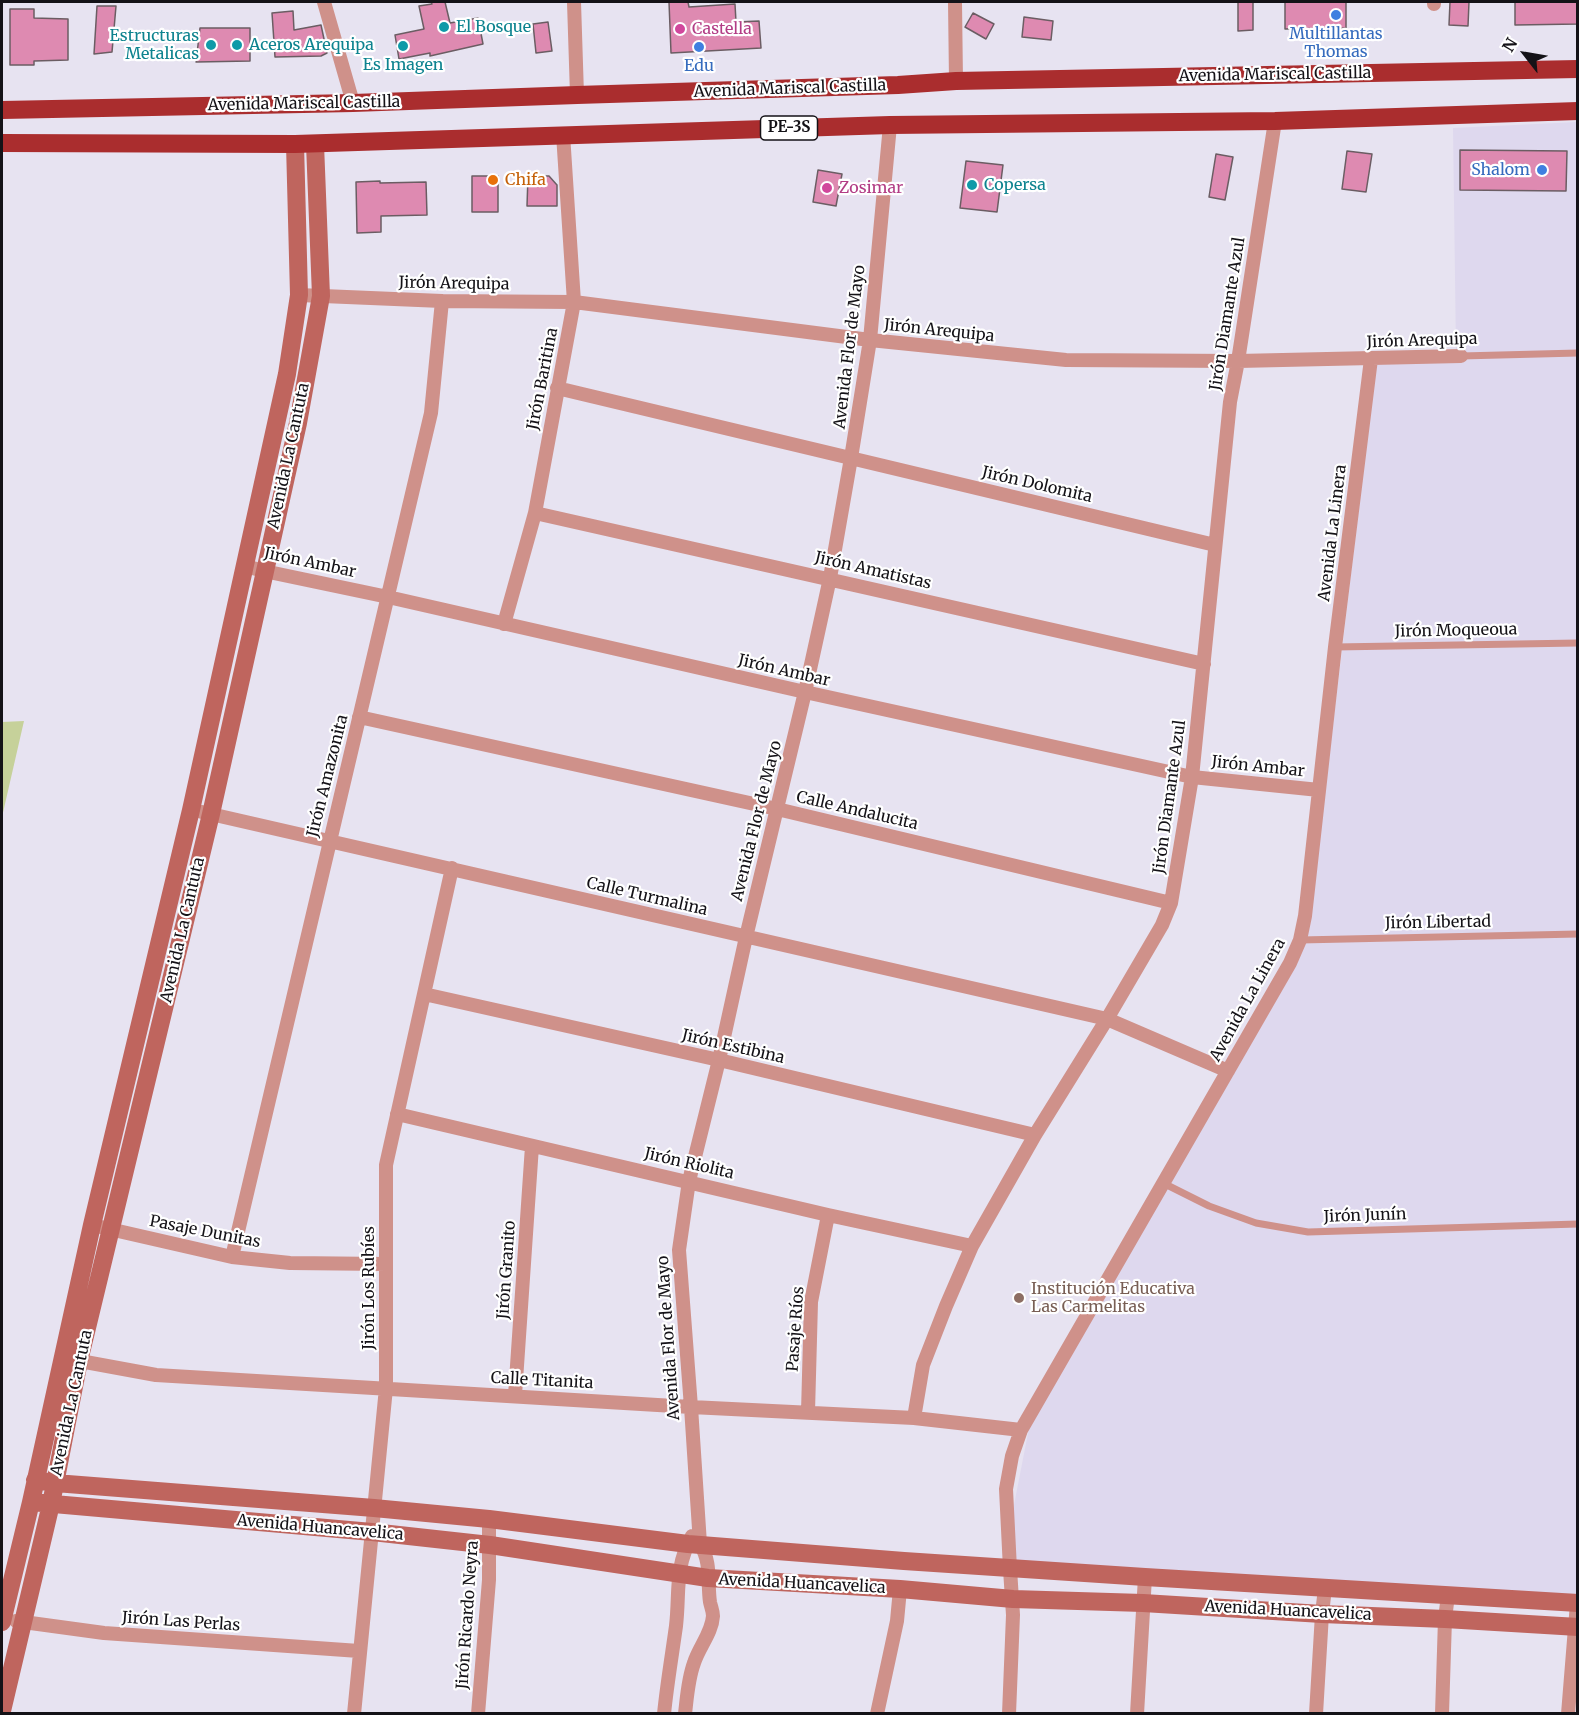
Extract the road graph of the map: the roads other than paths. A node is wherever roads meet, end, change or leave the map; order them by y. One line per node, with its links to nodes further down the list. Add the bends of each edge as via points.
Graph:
1 (324, 2): 7 (street)
2 (574, 2): 6 (street)
3 (955, 2): 5 (street)
4 (1578, 69): 5 (highway, Avenida Mariscal Castilla)
5 (956, 81): 6 (highway, Avenida Mariscal Castilla, via 898,86)
6 (577, 94): 7 (highway, Avenida Mariscal Castilla)
7 (353, 103): 8 (highway, Avenida Mariscal Castilla)
8 (2, 110)
9 (1578, 111): 10 (highway, PE-3S)
10 (1275, 121): 11 (highway, PE-3S); 24 (street, Jirón Diamante Azul)
11 (890, 125): 12 (highway, PE-3S); 20 (street, Avenida Flor de Mayo)
12 (564, 134): 15 (highway, PE-3S); 19 (street, Jirón Baritina)
13 (2, 143): 14 (highway, PE-3S)
14 (295, 144): 15 (highway, PE-3S); 16 (main road, Avenida La Cantuta)
15 (315, 144): 17 (main road, Avenida La Cantuta)
16 (299, 295): 17 (street, Jirón Arequipa); 29 (main road, Avenida La Cantuta, via 288,374)
17 (321, 296): 18 (street, Jirón Arequipa); 30 (main road, Avenida La Cantuta, via 298,423)
18 (442, 301): 19 (street, Jirón Arequipa); 32 (street, Jirón Amazonita, via 431,413)
19 (574, 302): 20 (street, Jirón Arequipa); 25 (street, Jirón Baritina)
20 (870, 340): 24 (street, Jirón Arequipa, via 1066,360); 26 (street, Avenida Flor de Mayo)
21 (1578, 353): 22 (lane, Jirón Arequipa)
22 (1461, 356): 23 (street, Jirón Arequipa)
23 (1371, 359): 24 (street, Jirón Arequipa); 35 (street, Avenida La Linera)
24 (1238, 361): 28 (street, Jirón Diamante Azul)
25 (557, 388): 26 (street, Jirón Dolomita); 27 (street, Jirón Baritina)
26 (851, 458): 28 (street, Jirón Dolomita); 31 (street, Avenida Flor de Mayo)
27 (535, 513): 31 (street, Jirón Amatistas); 33 (street, Jirón Baritina)
28 (1215, 545): 36 (street, Jirón Diamante Azul)
29 (245, 566): 30 (street, Jirón Ambar); 42 (main road, Avenida La Cantuta)
30 (264, 572): 32 (street, Jirón Ambar); 43 (main road, Avenida La Cantuta)
31 (830, 578): 36 (street, Jirón Amatistas); 37 (street, Avenida Flor de Mayo)
32 (388, 597): 33 (street, Jirón Ambar); 38 (street, Jirón Amazonita)
33 (504, 624): 37 (street, Jirón Ambar)
34 (1578, 643): 35 (lane, Jirón Moqueoua)
35 (1335, 647): 40 (street, Avenida La Linera)
36 (1204, 664): 39 (street, Jirón Diamante Azul)
37 (805, 692): 39 (street, Jirón Ambar); 41 (street, Avenida Flor de Mayo)
38 (359, 717): 41 (street, Calle Andalucita); 44 (street, Jirón Amazonita)
39 (1192, 777): 40 (street, Jirón Ambar); 46 (street, Jirón Diamante Azul)
40 (1319, 790): 49 (street, Avenida La Linera)
41 (777, 809): 46 (street, Calle Andalucita); 48 (street, Avenida Flor de Mayo)
42 (191, 810): 43 (street, Calle Turmalina); 61 (main road, Avenida La Cantuta)
43 (211, 814): 44 (street, Calle Turmalina); 62 (main road, Avenida La Cantuta)
44 (329, 840): 45 (street, Calle Turmalina); 64 (street, Jirón Amazonita)
45 (452, 868): 48 (street, Calle Turmalina); 50 (street, Jirón Los Rubíes)
46 (1171, 903): 51 (street, Jirón Diamante Azul)
47 (1578, 934): 49 (lane, Jirón Libertad)
48 (746, 938): 51 (street, Calle Turmalina); 52 (street, Avenida Flor de Mayo)
49 (1300, 940): 53 (street, Avenida La Linera)
50 (424, 994): 52 (street, Jirón Estibina); 54 (street, Jirón Los Rubíes)
51 (1107, 1019): 53 (street, Calle Turmalina); 55 (street, Jirón Diamante Azul)
52 (719, 1060): 55 (street, Jirón Estibina); 57 (street, Avenida Flor de Mayo)
53 (1228, 1071): 58 (street, Avenida La Linera)
54 (397, 1114): 56 (street, Jirón Riolita); 65 (street, Jirón Los Rubíes, via 386,1165)
55 (1035, 1135): 63 (street, Jirón Diamante Azul)
56 (531, 1146): 57 (street, Jirón Riolita); 68 (street, Jirón Granito)
57 (689, 1181): 59 (street, Jirón Riolita); 69 (street, Avenida Flor de Mayo, via 679,1250)
58 (1163, 1183): 60 (lane, Jirón Junín, via 1256,1223 1308,1232); 72 (street, Avenida La Linera)
59 (828, 1215): 63 (street, Jirón Riolita); 70 (street, Pasaje Ríos, via 811,1302)
60 (1578, 1224)
61 (92, 1225): 62 (street, Pasaje Dunitas); 66 (main road, Avenida La Cantuta)
62 (112, 1230): 64 (street, Pasaje Dunitas); 66 (main road, Avenida La Cantuta)
63 (972, 1246): 71 (street, Jirón Diamante Azul, via 923,1365)
64 (232, 1257): 65 (street, Pasaje Dunitas, via 290,1263)
65 (386, 1264): 67 (street, Jirón Los Rubíes)
66 (71, 1359): 67 (street, Calle Titanita, via 156,1375); 73 (main road, Avenida La Cantuta); 74 (main road, Avenida La Cantuta)
67 (386, 1388): 68 (street, Calle Titanita); 77 (street, Jirón Los Rubíes)
68 (515, 1395): 69 (street, Calle Titanita)
69 (691, 1407): 70 (street, Calle Titanita); 80 (street, Avenida Flor de Mayo, via 699,1525)
70 (808, 1412): 71 (street, Calle Titanita)
71 (914, 1418): 72 (street, Calle Titanita)
72 (1021, 1430): 82 (street, Avenida La Linera, via 1006,1489)
73 (35, 1480): 74 (main road, Avenida Huancavelica); 75 (main road, Avenida La Cantuta)
74 (55, 1484): 76 (main road, Avenida La Cantuta); 77 (main road, Avenida Huancavelica)
75 (31, 1502): 76 (main road, Avenida Huancavelica); 94 (main road, Avenida La Cantuta)
76 (51, 1504): 79 (main road, Avenida Huancavelica); 95 (main road, Avenida La Cantuta)
77 (374, 1508): 78 (main road, Avenida Huancavelica); 79 (street, Jirón Los Rubíes)
78 (489, 1519): 80 (main road, Avenida Huancavelica); 81 (street, Jirón Ricardo Neyra)
79 (372, 1532): 81 (main road, Avenida Huancavelica); 97 (street, Jirón Los Rubíes)
80 (694, 1544): 82 (main road, Avenida Huancavelica); 83 (street, Avenida Flor de Mayo); 84 (street, Avenida Flor de Mayo, via 704,1551)
81 (490, 1545): 83 (main road, Avenida Huancavelica); 100 (street, Jirón Ricardo Neyra)
82 (1010, 1569): 85 (main road, Avenida Huancavelica); 89 (street, Avenida La Linera)
83 (678, 1575): 84 (main road, Avenida Huancavelica); 101 (street, Avenida Flor de Mayo)
84 (708, 1578): 87 (main road, Avenida Huancavelica); 102 (street, Avenida Flor de Mayo, via 713,1615 694,1663)
85 (1145, 1578): 86 (main road, Avenida Huancavelica); 90 (street)
86 (1325, 1588): 88 (main road, Avenida Huancavelica); 92 (street)
87 (900, 1589): 89 (main road, Avenida Huancavelica); 103 (street)
88 (1448, 1595): 91 (main road, Avenida Huancavelica); 93 (street)
89 (1013, 1599): 90 (main road, Avenida Huancavelica); 104 (street, Avenida La Linera)
90 (1143, 1603): 92 (main road, Avenida Huancavelica); 105 (street)
91 (1577, 1603): 96 (street)
92 (1322, 1614): 93 (main road, Avenida Huancavelica); 106 (street)
93 (1445, 1619): 96 (main road, Avenida Huancavelica); 107 (street)
94 (2, 1620): 95 (street, Jirón Las Perlas)
95 (22, 1623): 97 (street, Jirón Las Perlas, via 104,1634); 98 (main road, Avenida La Cantuta)
96 (1576, 1627): 108 (street)
97 (359, 1651): 99 (street, Jirón Los Rubíes)
98 (2, 1711)
99 (354, 1713)
100 (478, 1713)
101 (664, 1713)
102 (685, 1713)
103 (877, 1713)
104 (1009, 1713)
105 (1137, 1713)
106 (1316, 1713)
107 (1442, 1713)
108 (1568, 1713)

